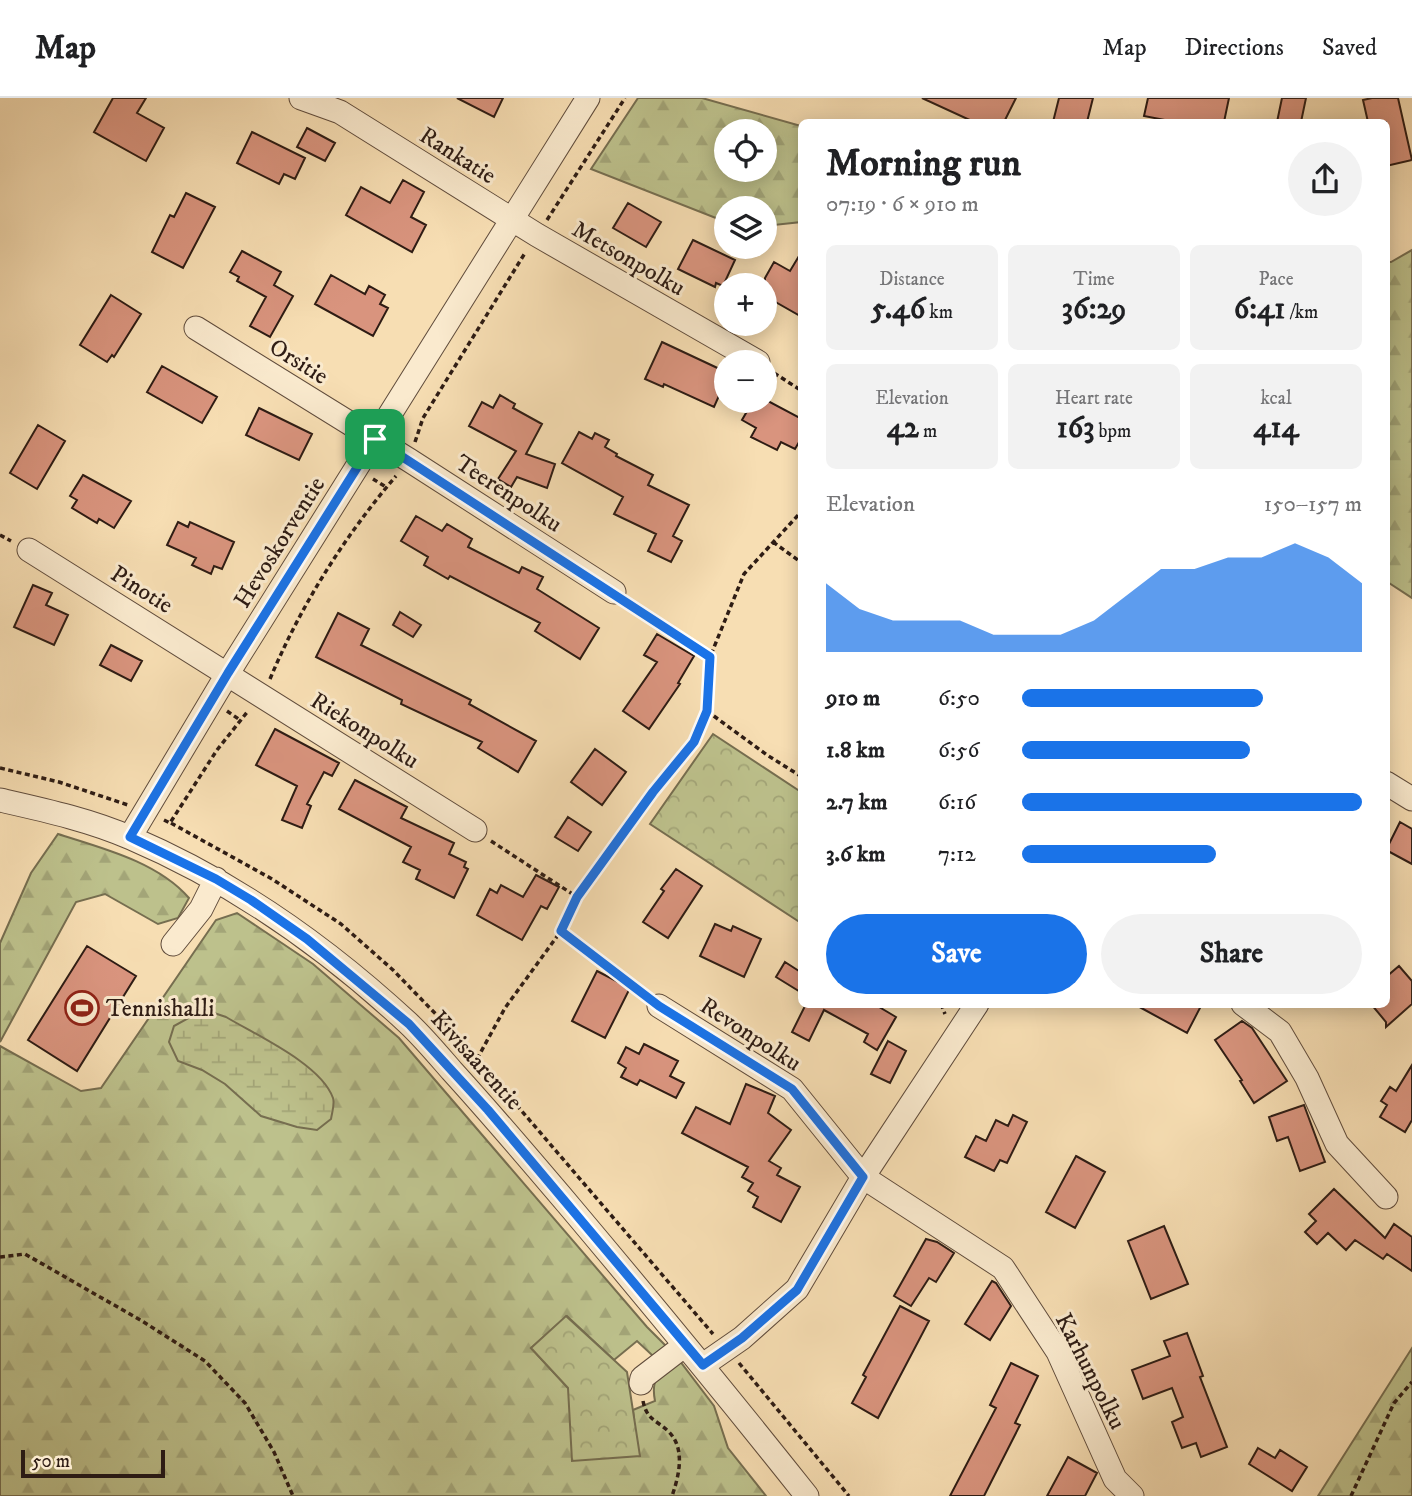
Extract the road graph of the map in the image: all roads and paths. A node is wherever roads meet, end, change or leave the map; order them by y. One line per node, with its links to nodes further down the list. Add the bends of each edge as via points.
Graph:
1 (301, 98): 3 (street, Rankatie, via 340,112)
2 (588, 98): 3 (street, Hevoskorventie)
3 (511, 220): 5 (street, Metsonpolku); 8 (street, Hevoskorventie)
4 (195, 328): 8 (street, Orsitie)
5 (737, 350)
6 (777, 374): 7 (path)
7 (798, 388)
8 (375, 439): 13 (street, Teerenpolku); 15 (street, Hevoskorventie)
9 (798, 515): 10 (path)
10 (773, 542): 12 (path); 14 (path, via 744,573)
11 (29, 550): 15 (street, Pinotie)
12 (798, 560)
13 (614, 592): 14 (path)
14 (710, 657): 16 (path)
15 (228, 673): 21 (street, Riekonpolku); 22 (street, Hevoskorventie)
16 (707, 711): 17 (path); 24 (path, via 694,742)
17 (798, 774)
18 (1390, 785): 19 (street)
19 (1412, 799)
20 (0, 800): 22 (street, Kivisaarentie)
21 (475, 830): 24 (path)
22 (130, 837): 23 (street, Kivisaarentie)
23 (216, 879): 26 (street, via 201,909); 34 (street, Kivisaarentie, via 307,939 409,1024 488,1110)
24 (577, 897): 25 (path)
25 (561, 931): 27 (path); 30 (path, via 505,1008)
26 (173, 944)
27 (659, 1006): 31 (street, Revonpolku, via 792,1089)
28 (974, 1008): 31 (street)
29 (1248, 1008): 32 (street, via 1280,1032 1337,1144)
30 (477, 1059)
31 (863, 1177): 35 (street, via 797,1290); 41 (street, Karhunpolku, via 1003,1268 1058,1352 1115,1479)
32 (1386, 1197)
33 (0, 1257): 38 (path, via 24,1254 205,1361 245,1403)
34 (685, 1345): 35 (street, Kivisaarentie); 37 (street)
35 (703, 1365): 40 (street, Kivisaarentie)
36 (1412, 1382): 42 (path, via 1394,1403)
37 (641, 1383): 39 (path, via 649,1418 670,1433 677,1447 679,1477)
38 (293, 1496)
39 (672, 1496)
40 (807, 1496)
41 (1132, 1496)
42 (1352, 1496)

